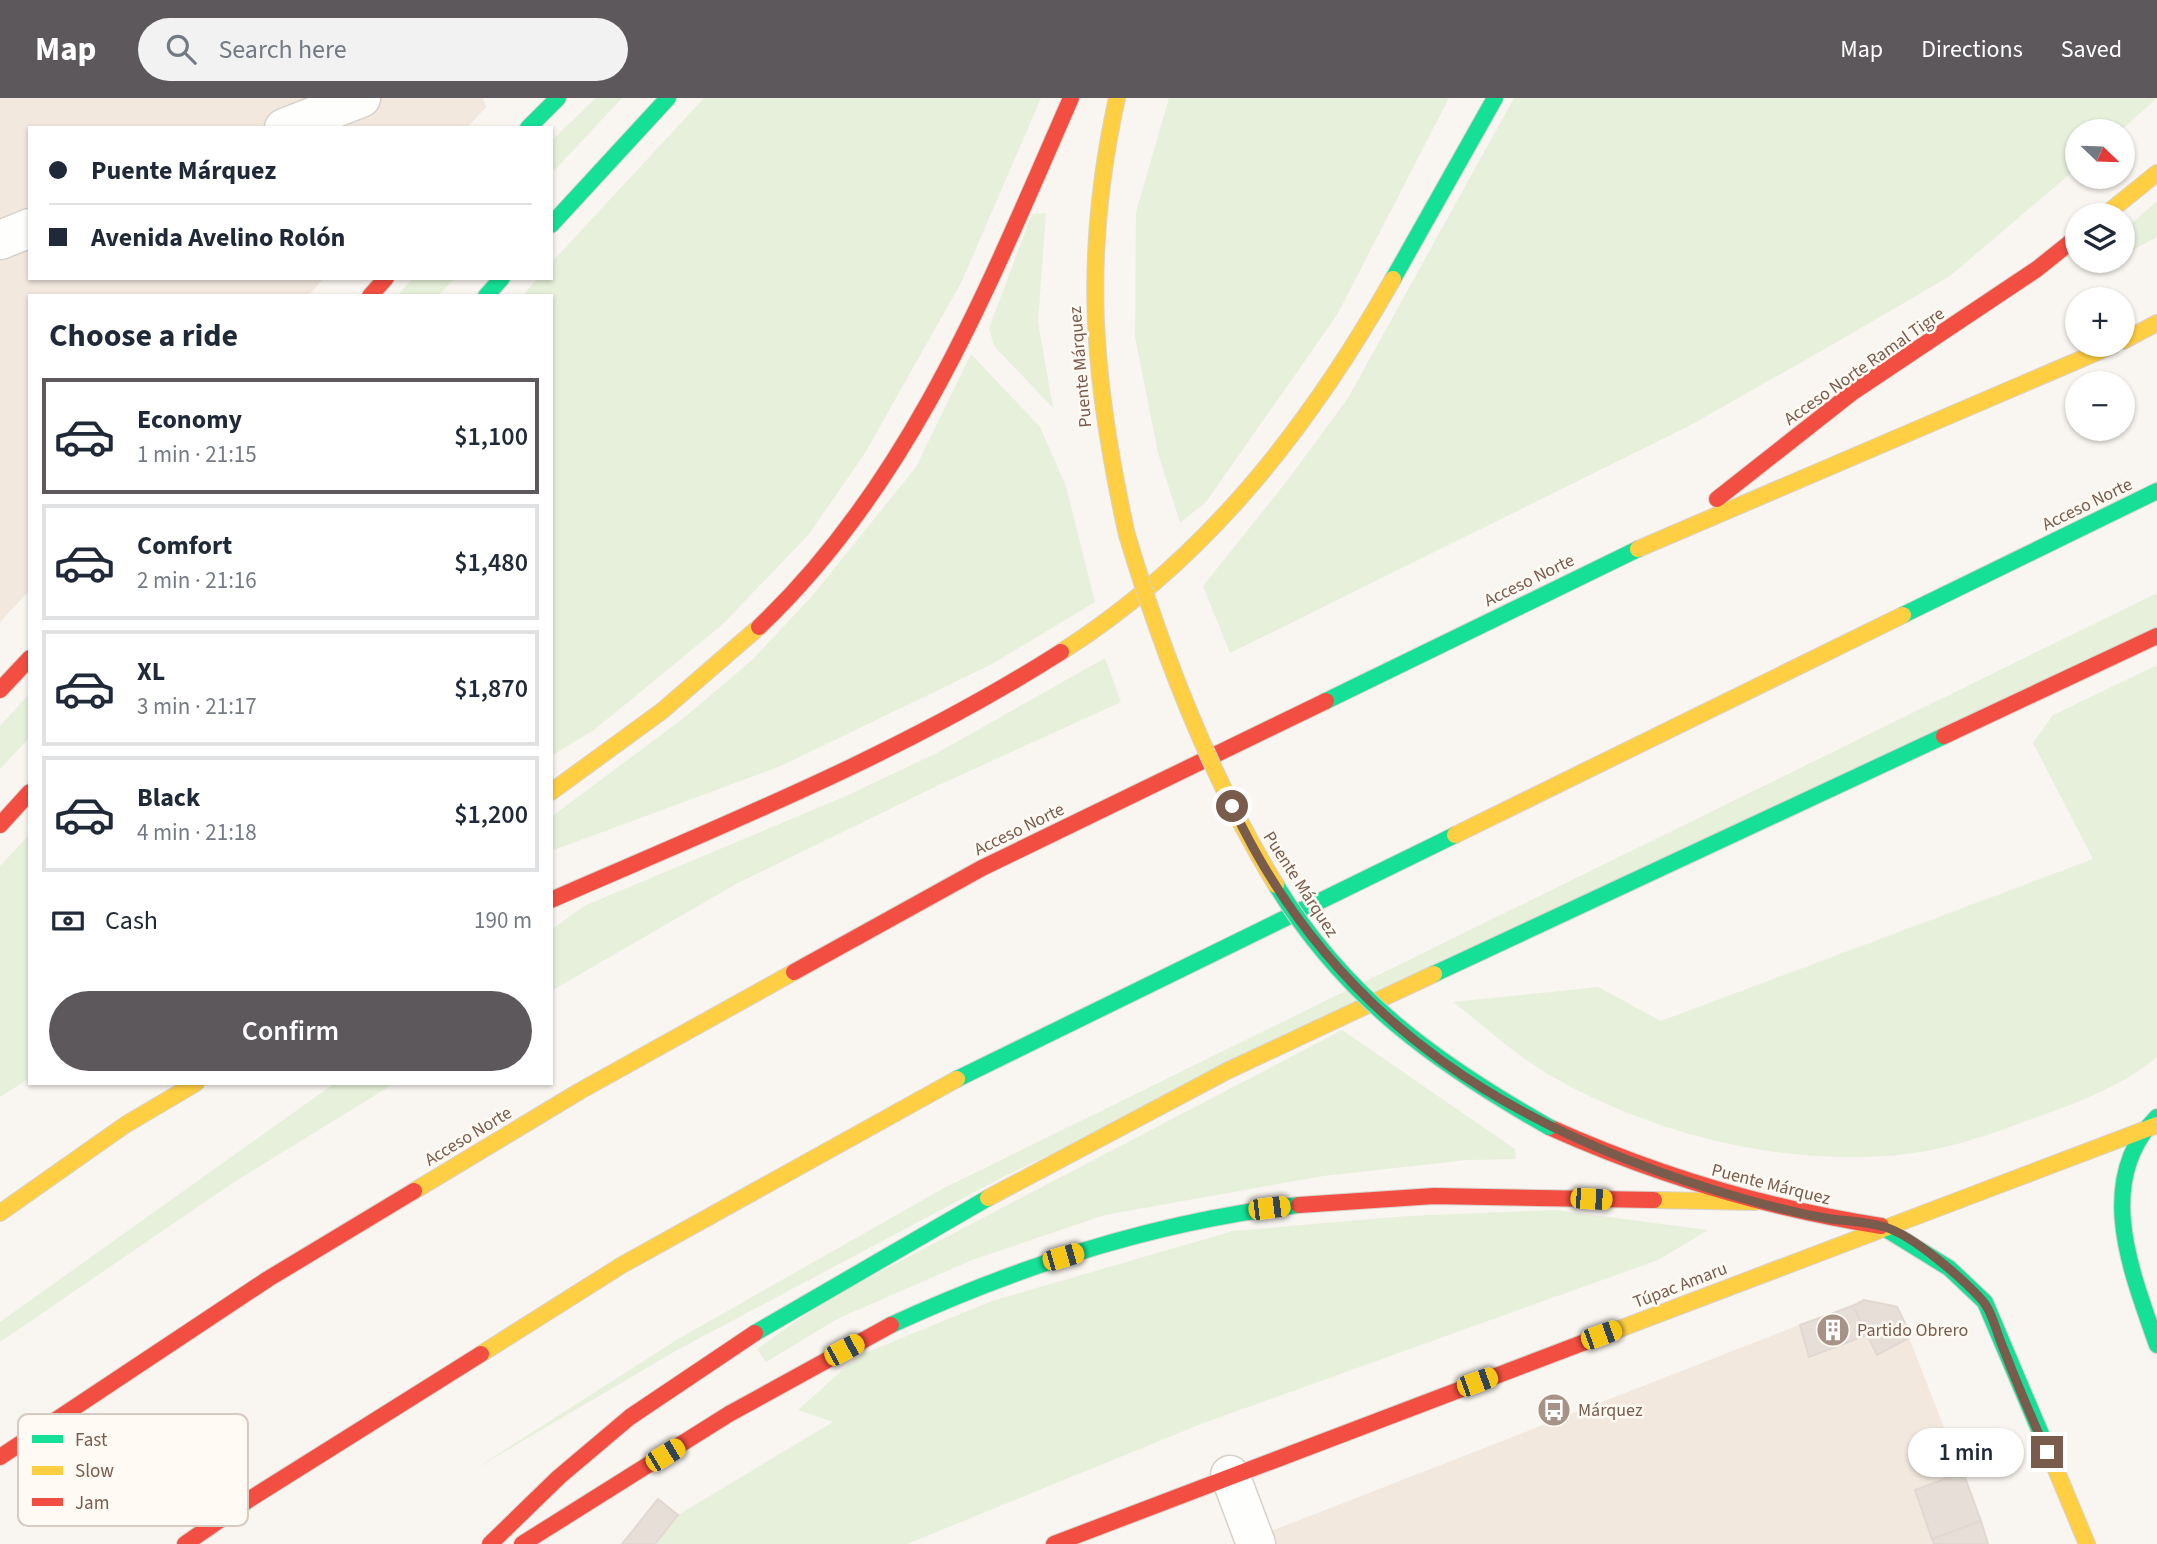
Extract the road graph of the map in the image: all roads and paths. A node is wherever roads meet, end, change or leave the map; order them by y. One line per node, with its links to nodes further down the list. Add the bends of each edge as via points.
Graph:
1 (361, 98): 7 (street)
2 (558, 98): 8 (main road)
3 (668, 98): 11 (main road)
4 (1071, 98): 27 (main road, via 962,339 916,425 849,525 800,584 738,646)
5 (1117, 98): 36 (main road, Puente Márquez, bridge, via 1097,195 1092,277 1093,333 1105,433 1127,535 1165,650 1243,830 1301,924 1332,964 1398,1028 1469,1080 1549,1127 1653,1170)
6 (1495, 98): 30 (main road, via 1373,316 1301,424 1225,516 1151,587 1065,650 943,721)
7 (289, 126)
8 (530, 126)
9 (2157, 173): 10 (main road)
10 (2120, 203)
11 (553, 223)
12 (28, 229): 13 (street)
13 (0, 240)
14 (2065, 247): 23 (main road, Acceso Norte Ramal Tigre, via 1853,392)
15 (384, 280): 17 (main road)
16 (500, 280): 18 (main road)
17 (372, 294)
18 (488, 294)
19 (2157, 323): 20 (main road)
20 (2135, 335)
21 (2086, 357): 23 (main road, Acceso Norte)
22 (2157, 491): 44 (main road, Acceso Norte, via 966,1074 622,1265)
23 (1676, 530): 40 (main road, Acceso Norte, via 982,868 580,1091 268,1279)
24 (2157, 636): 47 (main road, via 1227,1071 945,1221 782,1315 630,1417)
25 (28, 660): 26 (main road)
26 (1, 688)
27 (553, 791)
28 (28, 794): 29 (main road)
29 (0, 825)
30 (553, 899)
31 (171, 1085): 34 (main road)
32 (193, 1085): 34 (main road)
33 (2157, 1117): 35 (main road)
34 (125, 1125): 37 (main road)
35 (2150, 1127): 38 (main road, Túpac Amaru); 39 (main road, via 2120,1192 2119,1222)
36 (1755, 1202): 38 (main road, Puente Márquez); 48 (main road, via 1472,1193 1328,1201 1211,1219 1090,1249 992,1281 865,1339 746,1405)
37 (0, 1213)
38 (1886, 1227): 43 (main road, Túpac Amaru); 51 (main road, via 1949,1268 1984,1303)
39 (2157, 1345)
40 (65, 1414)
41 (18, 1445): 42 (main road, Acceso Norte)
42 (0, 1457)
43 (1230, 1475): 49 (main road, Túpac Amaru); 50 (street)
44 (248, 1500)
45 (212, 1526): 46 (main road, Acceso Norte)
46 (186, 1544)
47 (490, 1544)
48 (522, 1544)
49 (1054, 1544)
50 (1256, 1544)
51 (2087, 1544)

